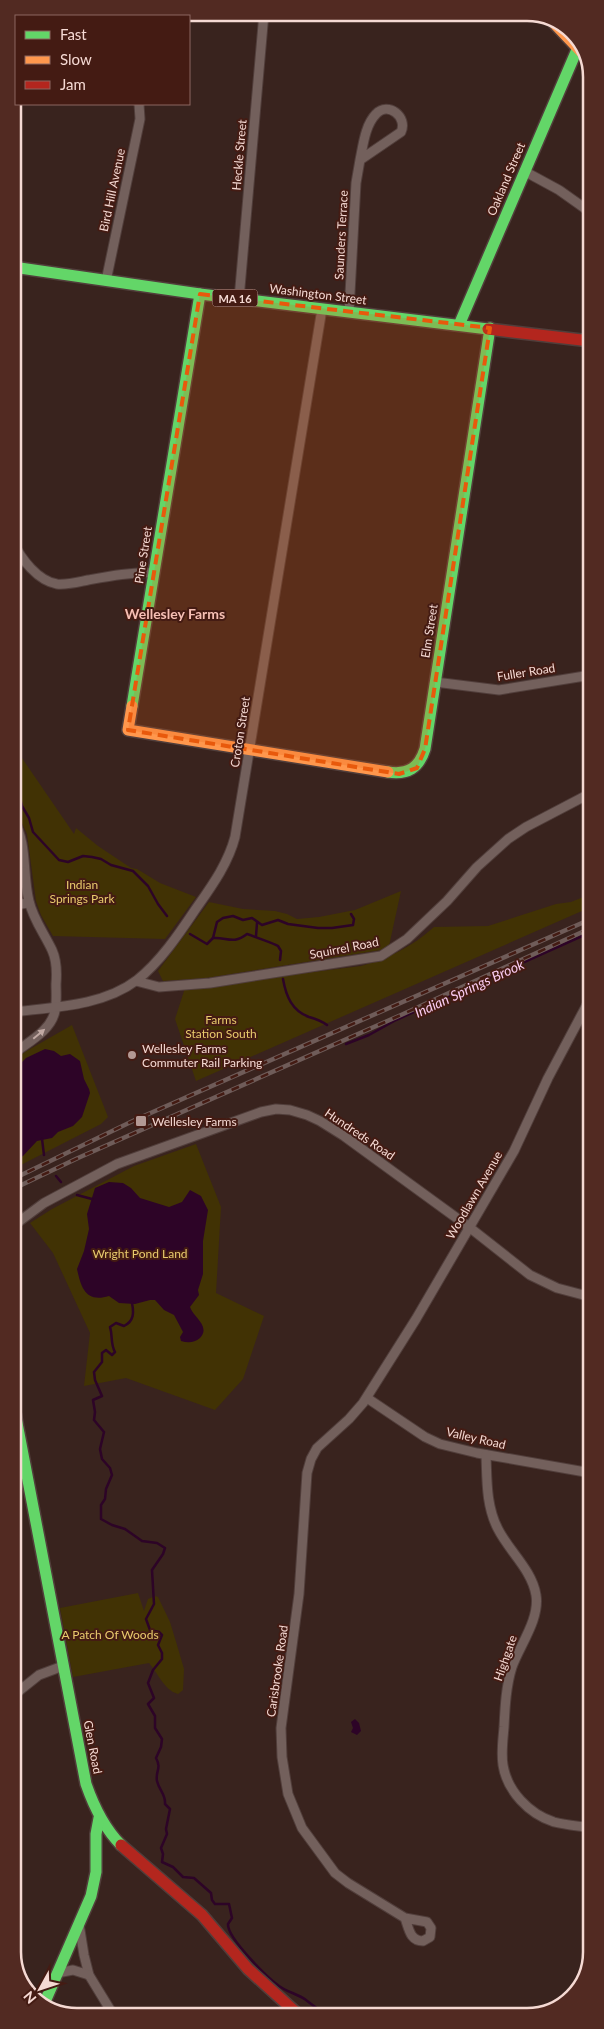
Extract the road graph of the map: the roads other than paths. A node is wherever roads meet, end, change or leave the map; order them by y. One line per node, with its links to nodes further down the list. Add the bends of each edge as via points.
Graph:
1 (263, 21): 10 (street, Heckle Street)
2 (576, 51): 5 (main road, Oakland Street)
3 (139, 105): 8 (street, Bird Hill Avenue, via 140,119)
4 (360, 160): 4 (street, Saunders Terrace, via 376,114 389,109 398,114 403,123 401,132); 12 (street, Saunders Terrace)
5 (524, 171): 6 (street); 13 (main road, Oakland Street)
6 (583, 207)
7 (21, 268): 8 (main road, Washington Street / MA 16)
8 (106, 281): 9 (main road, Washington Street / MA 16)
9 (200, 294): 10 (main road, Washington Street / MA 16); 17 (main road, Pine Street)
10 (240, 299): 11 (main road, Washington Street / MA 16)
11 (322, 308): 12 (main road, Washington Street / MA 16); 20 (street, Croton Street)
12 (349, 312): 13 (main road, Washington Street / MA 16)
13 (459, 325): 14 (main road, Washington Street / MA 16)
14 (490, 328): 15 (main road, Washington Street / MA 16); 19 (main road, Elm Street)
15 (583, 340)
16 (21, 553): 17 (street, via 32,568 54,583)
17 (154, 573): 20 (main road, Pine Street, via 128,730)
18 (583, 676): 19 (street, Fuller Road, via 494,690)
19 (435, 682): 20 (main road, Elm Street, via 422,760 409,773)
20 (249, 751): 27 (street, Croton Street, via 235,837 227,859 179,932)
21 (583, 797): 27 (street, Squirrel Road, via 513,835 476,867 447,901 407,939 381,956 163,987)
22 (21, 838): 23 (street)
23 (24, 872): 24 (street); 25 (street)
24 (21, 878)
25 (29, 903): 26 (street); 28 (street, via 55,960)
26 (21, 904)
27 (136, 981): 28 (street, Croton Street, via 103,997)
28 (56, 1007): 29 (street, Croton Street); 31 (street, one-way to 28, via 46,1027)
29 (21, 1011)
30 (583, 1012): 33 (street, Woodlawn Avenue, via 514,1151)
31 (21, 1047)
32 (21, 1220): 33 (street, Hundreds Road, via 44,1203 121,1163 261,1112 283,1109 307,1114 329,1126)
33 (469, 1227): 34 (street, Hundreds Road, via 535,1278 561,1290); 35 (street, Woodlawn Avenue)
34 (583, 1295)
35 (367, 1398): 36 (street, Valley Road, via 435,1442); 43 (street, Carisbrooke Road, via 317,1448 308,1470 299,1599 281,1728 282,1757 291,1804 322,1858 343,1880)
36 (486, 1455): 38 (street, Valley Road); 42 (street, Highgate, via 492,1516 502,1537 521,1563 536,1596 533,1618 508,1680 502,1750 504,1769 512,1789 535,1812 553,1822)
37 (21, 1463): 39 (main road, Glen Road)
38 (583, 1472)
39 (63, 1666): 40 (street, via 39,1675); 41 (main road, Glen Road, via 86,1784)
40 (21, 1689)
41 (99, 1818): 44 (main road, via 94,1885); 49 (main road, Glen Road, via 120,1846 200,1913 253,1974)
42 (583, 1827)
43 (405, 1918)
44 (79, 1924): 45 (main road); 46 (street)
45 (57, 1974): 46 (street, via 73,1970); 47 (main road)
46 (89, 1974): 48 (street)
47 (46, 1998)
48 (109, 2008)
49 (291, 2008)

